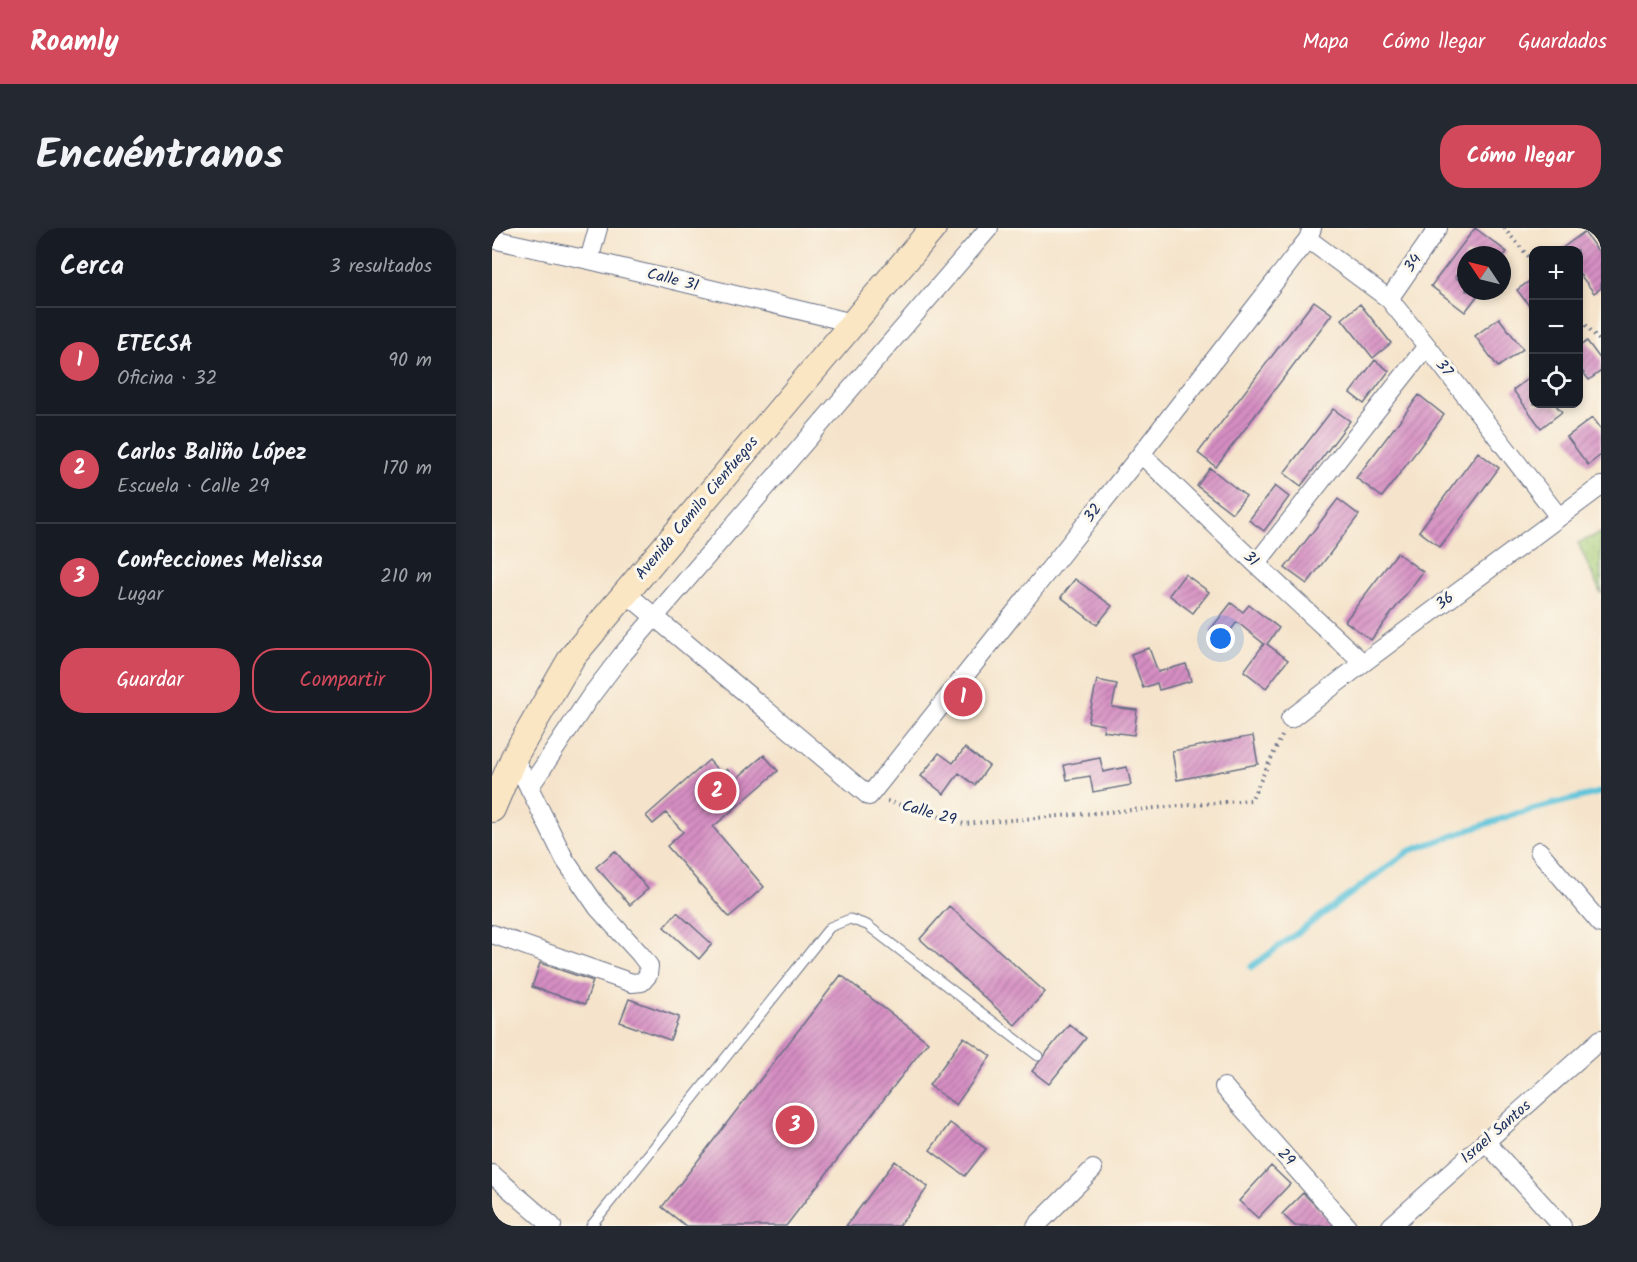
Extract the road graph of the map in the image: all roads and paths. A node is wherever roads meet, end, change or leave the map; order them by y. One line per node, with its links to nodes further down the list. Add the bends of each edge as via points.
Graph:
1 (598, 228): 9 (street)
2 (933, 228): 12 (main road, Avenida Camilo Cienfuegos)
3 (990, 228): 20 (street)
4 (1438, 228): 10 (street, 34)
5 (1504, 228): 8 (path)
6 (1310, 234): 10 (street, 37); 15 (street, 32)
7 (492, 239): 9 (street, Calle 31)
8 (1529, 258)
9 (589, 260): 12 (street, Calle 31)
10 (1389, 299): 14 (street, 37)
11 (1583, 322): 13 (path)
12 (853, 323): 19 (main road, Avenida Camilo Cienfuegos)
13 (1601, 342)
14 (1427, 346): 17 (street, 37); 18 (street)
15 (1141, 454): 18 (street, 31); 25 (street, 32)
16 (1601, 486): 17 (street, 36)
17 (1559, 517): 21 (street, 36)
18 (1256, 564): 21 (street, 31)
19 (626, 593): 20 (street); 23 (main road, Avenida Camilo Cienfuegos, via 572,657)
20 (655, 617): 24 (street, via 590,697); 25 (street)
21 (1363, 663): 22 (street, 36)
22 (1290, 719): 25 (path, Calle 29, via 1251,800 964,824)
23 (514, 757): 24 (street); 26 (main road, Avenida Camilo Cienfuegos)
24 (529, 788): 29 (street, via 565,860 598,908 645,960 648,975 642,982 632,983)
25 (869, 796)
26 (492, 809)
27 (1539, 851): 28 (street)
28 (1601, 924)
29 (492, 934)
30 (1601, 1039): 33 (street, Israel Santos)
31 (1038, 1056): 37 (lane, via 867,925 850,919 830,927)
32 (1224, 1087): 39 (street, 29)
33 (1485, 1141): 40 (street, Israel Santos); 41 (street)
34 (1093, 1169): 38 (street)
35 (492, 1174): 36 (street)
36 (552, 1226)
37 (591, 1226)
38 (1036, 1226)
39 (1347, 1226)
40 (1391, 1226)
41 (1562, 1226)

